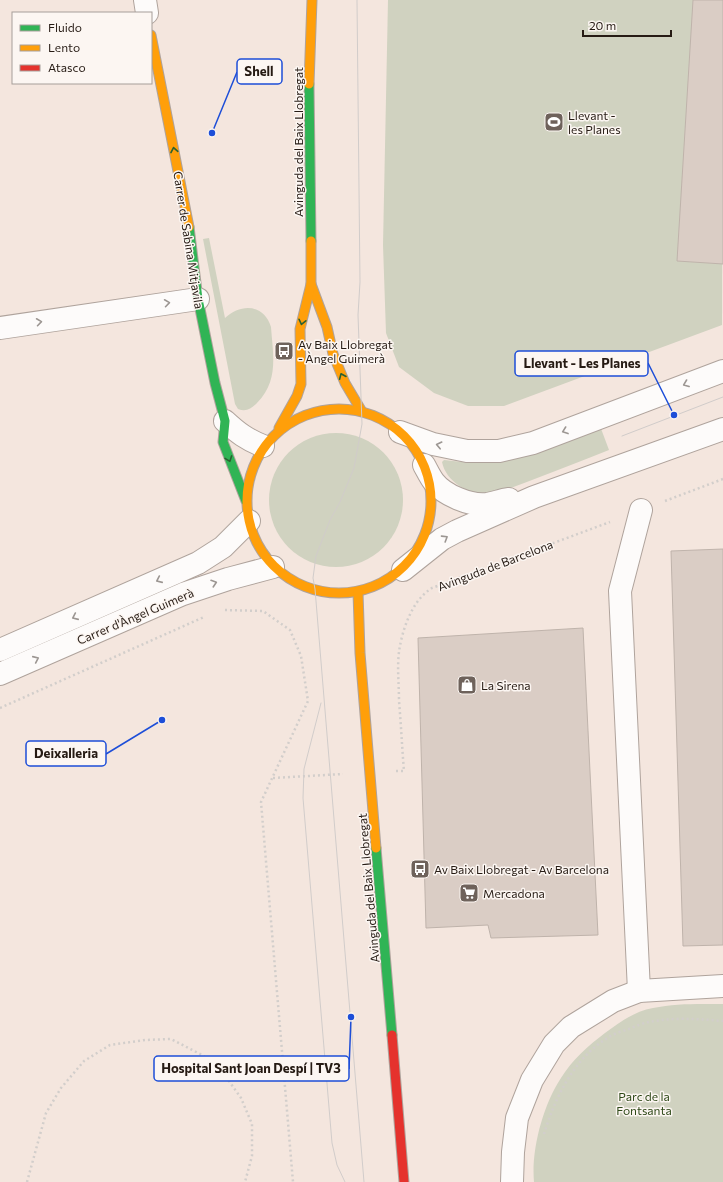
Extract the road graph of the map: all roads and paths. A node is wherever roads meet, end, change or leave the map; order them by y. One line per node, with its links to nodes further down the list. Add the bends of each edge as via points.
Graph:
1 (145, 0): 3 (street)
2 (312, 0): 5 (street, Avinguda del Baix Llobregat, via 309,101)
3 (147, 12)
4 (152, 41): 6 (street, Carrer de Sabina Mitjavila, one-way to 4, via 190,233)
5 (310, 284): 9 (street, Avinguda del Baix Llobregat, one-way to 5, via 345,383 333,354 328,327); 13 (street, Avinguda del Baix Llobregat, one-way to 13, via 300,329 301,384 297,396)
6 (198, 299): 7 (street, one-way to 6); 10 (street, Carrer de Sabina Mitjavila)
7 (0, 328)
8 (723, 371): 12 (street, one-way to 12, via 532,443 499,452 467,451 433,444)
9 (361, 410): 12 (street, via 382,418); 13 (street, via 336,406 315,410 296,418)
10 (224, 421): 13 (street, via 248,440); 18 (street, Carrer de Sabina Mitjavila, one-way to 18, via 223,442)
11 (723, 429): 16 (street)
12 (400, 432): 14 (street)
13 (270, 438): 18 (street, Avinguda del Baix Llobregat, via 254,462 249,480)
14 (424, 465): 16 (street, via 434,482 465,502 487,504); 20 (street, via 432,502 428,524 424,539)
15 (723, 479): 17 (path, Avinguda de Barcelona)
16 (534, 497): 20 (street, one-way to 16, via 442,539)
17 (641, 510): 27 (path, Avinguda de Barcelona, via 425,592 414,606 403,631 399,652 398,676 404,771); 31 (street, via 620,591)
18 (248, 512): 19 (street, via 254,541); 24 (street, Carrer d'Àngel Guimerà, one-way to 24, via 223,547 198,563)
19 (273, 567): 21 (street, via 292,580 312,588 336,593); 25 (street, Carrer d'Àngel Guimerà, one-way to 19, via 183,594)
20 (403, 570): 21 (street, via 388,582)
21 (358, 592): 28 (street, Avinguda del Baix Llobregat, via 360,653)
22 (221, 609): 29 (path, via 263,611 290,630 301,656 308,701)
23 (207, 616): 26 (path)
24 (0, 650)
25 (0, 674)
26 (0, 708)
27 (396, 771)
28 (370, 773): 29 (path); 37 (street, Avinguda del Baix Llobregat)
29 (273, 778): 36 (path, via 261,802)
30 (723, 986): 31 (street)
31 (639, 991): 38 (street, via 613,1001 571,1026 554,1044 532,1080 517,1118 512,1152)
32 (723, 1021): 33 (path, via 691,1019 649,1022 610,1036 578,1066 560,1091)
33 (543, 1135)
34 (27, 1182): 35 (path, via 46,1114 61,1088 84,1061 110,1045 171,1039 202,1055 213,1064 224,1074 241,1098 252,1124 252,1156)
35 (246, 1182)
36 (293, 1182)
37 (404, 1182)
38 (512, 1182)

